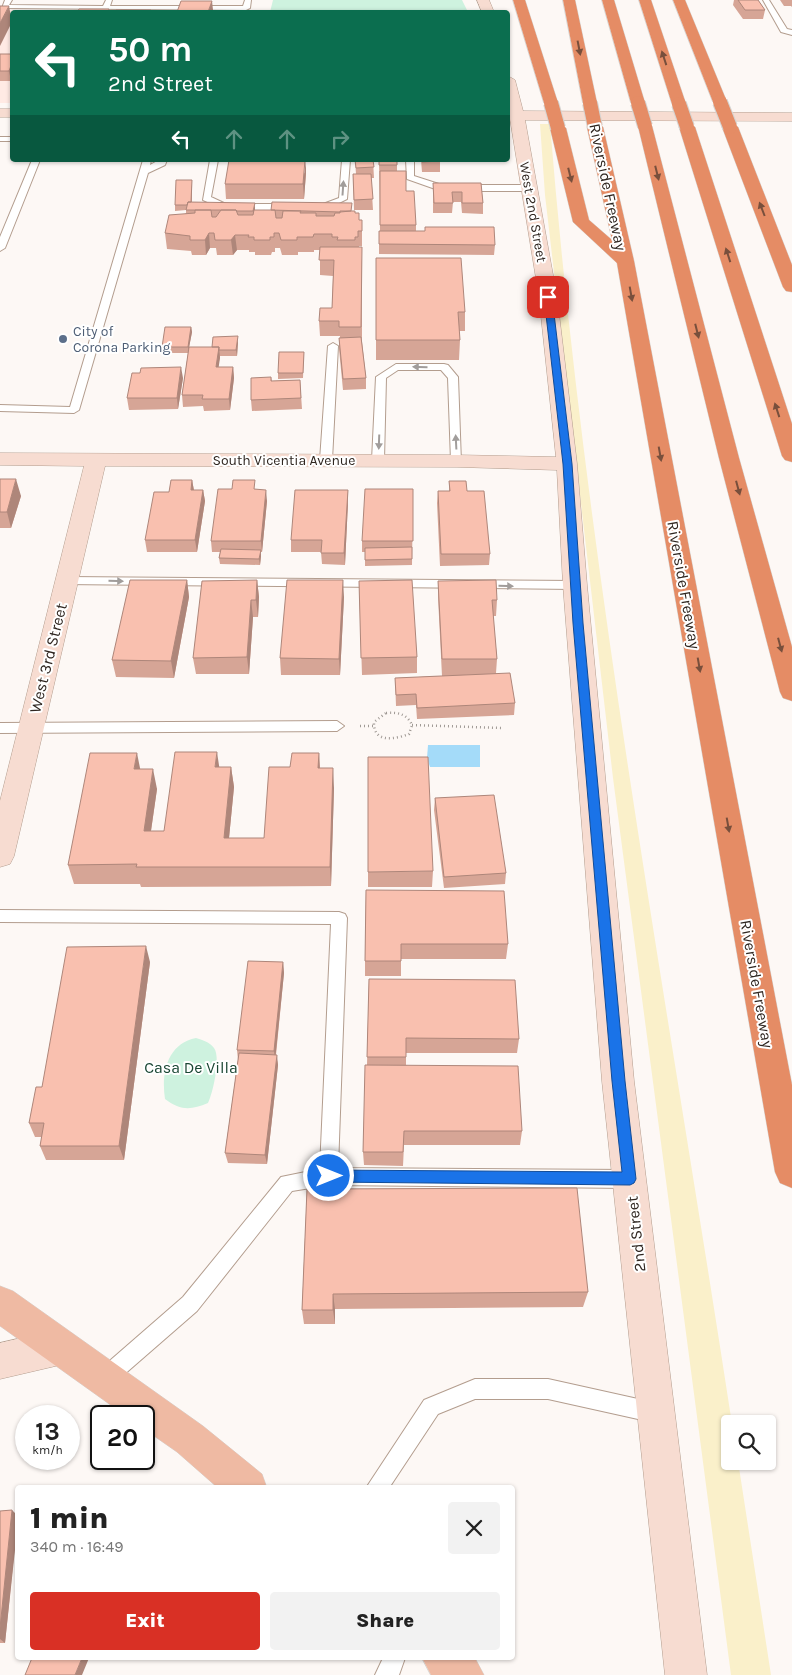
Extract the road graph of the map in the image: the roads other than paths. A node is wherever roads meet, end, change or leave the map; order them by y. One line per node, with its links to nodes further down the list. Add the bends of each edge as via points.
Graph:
1 (9, 0): 9 (lane, via 4,7)
2 (248, 0): 11 (lane)
3 (519, 0): 26 (highway, one-way to 26, bridge, via 558,128 581,222)
4 (569, 0): 26 (highway, Riverside Freeway, one-way to 26, bridge)
5 (608, 0): 16 (highway, bridge, via 638,103)
6 (645, 0): 30 (highway, one-way to 6, bridge)
7 (679, 0): 27 (highway, one-way to 7, bridge)
8 (766, 0): 12 (lane, via 784,30)
9 (108, 4): 10 (lane)
10 (166, 10): 11 (lane)
11 (246, 10)
12 (792, 33)
13 (510, 97): 14 (main road, West 2nd Street)
14 (512, 114): 16 (main road); 24 (main road, West 2nd Street)
15 (792, 117): 16 (main road)
16 (647, 121): 39 (highway, one-way to 39)
17 (35, 162): 25 (lane)
18 (146, 162): 23 (lane)
19 (162, 162): 23 (lane)
20 (214, 162): 21 (lane, one-way to 21, via 206,198 225,207 324,207 342,199)
21 (346, 162)
22 (410, 162): 24 (lane, via 410,177 441,188)
23 (144, 172): 29 (lane, via 74,410)
24 (528, 188): 36 (main road, West 2nd Street, via 548,297)
25 (0, 248)
26 (624, 261): 45 (highway, Riverside Freeway, one-way to 45)
27 (792, 287)
28 (333, 346): 33 (lane)
29 (0, 408)
30 (792, 456)
31 (0, 460): 32 (main road, South Vicentia Avenue)
32 (96, 460): 33 (main road, South Vicentia Avenue); 37 (main road, West 3rd Street)
33 (326, 460): 34 (main road, South Vicentia Avenue)
34 (378, 460): 35 (main road, South Vicentia Avenue); 35 (lane, one-way to 34, via 453,377 444,367 396,366 381,376)
35 (457, 461): 36 (main road, South Vicentia Avenue)
36 (568, 464): 38 (main road, 2nd Street)
37 (67, 581): 38 (lane, one-way to 38); 42 (main road, West 3rd Street)
38 (575, 585): 47 (main road, 2nd Street, via 618,1081)
39 (792, 692)
40 (337, 726): 42 (lane)
41 (0, 728): 42 (lane)
42 (31, 728): 43 (main road, West 3rd Street)
43 (0, 856)
44 (0, 916): 46 (lane, via 339,918)
45 (792, 1172)
46 (329, 1176): 47 (lane); 51 (lane, via 287,1183 190,1304)
47 (630, 1179): 52 (main road, 2nd Street)
48 (0, 1304): 49 (main road)
49 (60, 1347): 50 (main road); 51 (main road)
50 (0, 1361)
51 (105, 1378): 53 (main road, via 190,1439)
52 (656, 1412): 54 (lane, via 548,1389 475,1389 431,1407); 59 (main road, 2nd Street)
53 (244, 1485)
54 (378, 1485)
55 (393, 1660): 57 (lane)
56 (445, 1660): 58 (main road)
57 (387, 1675)
58 (463, 1675)
59 (686, 1675)

